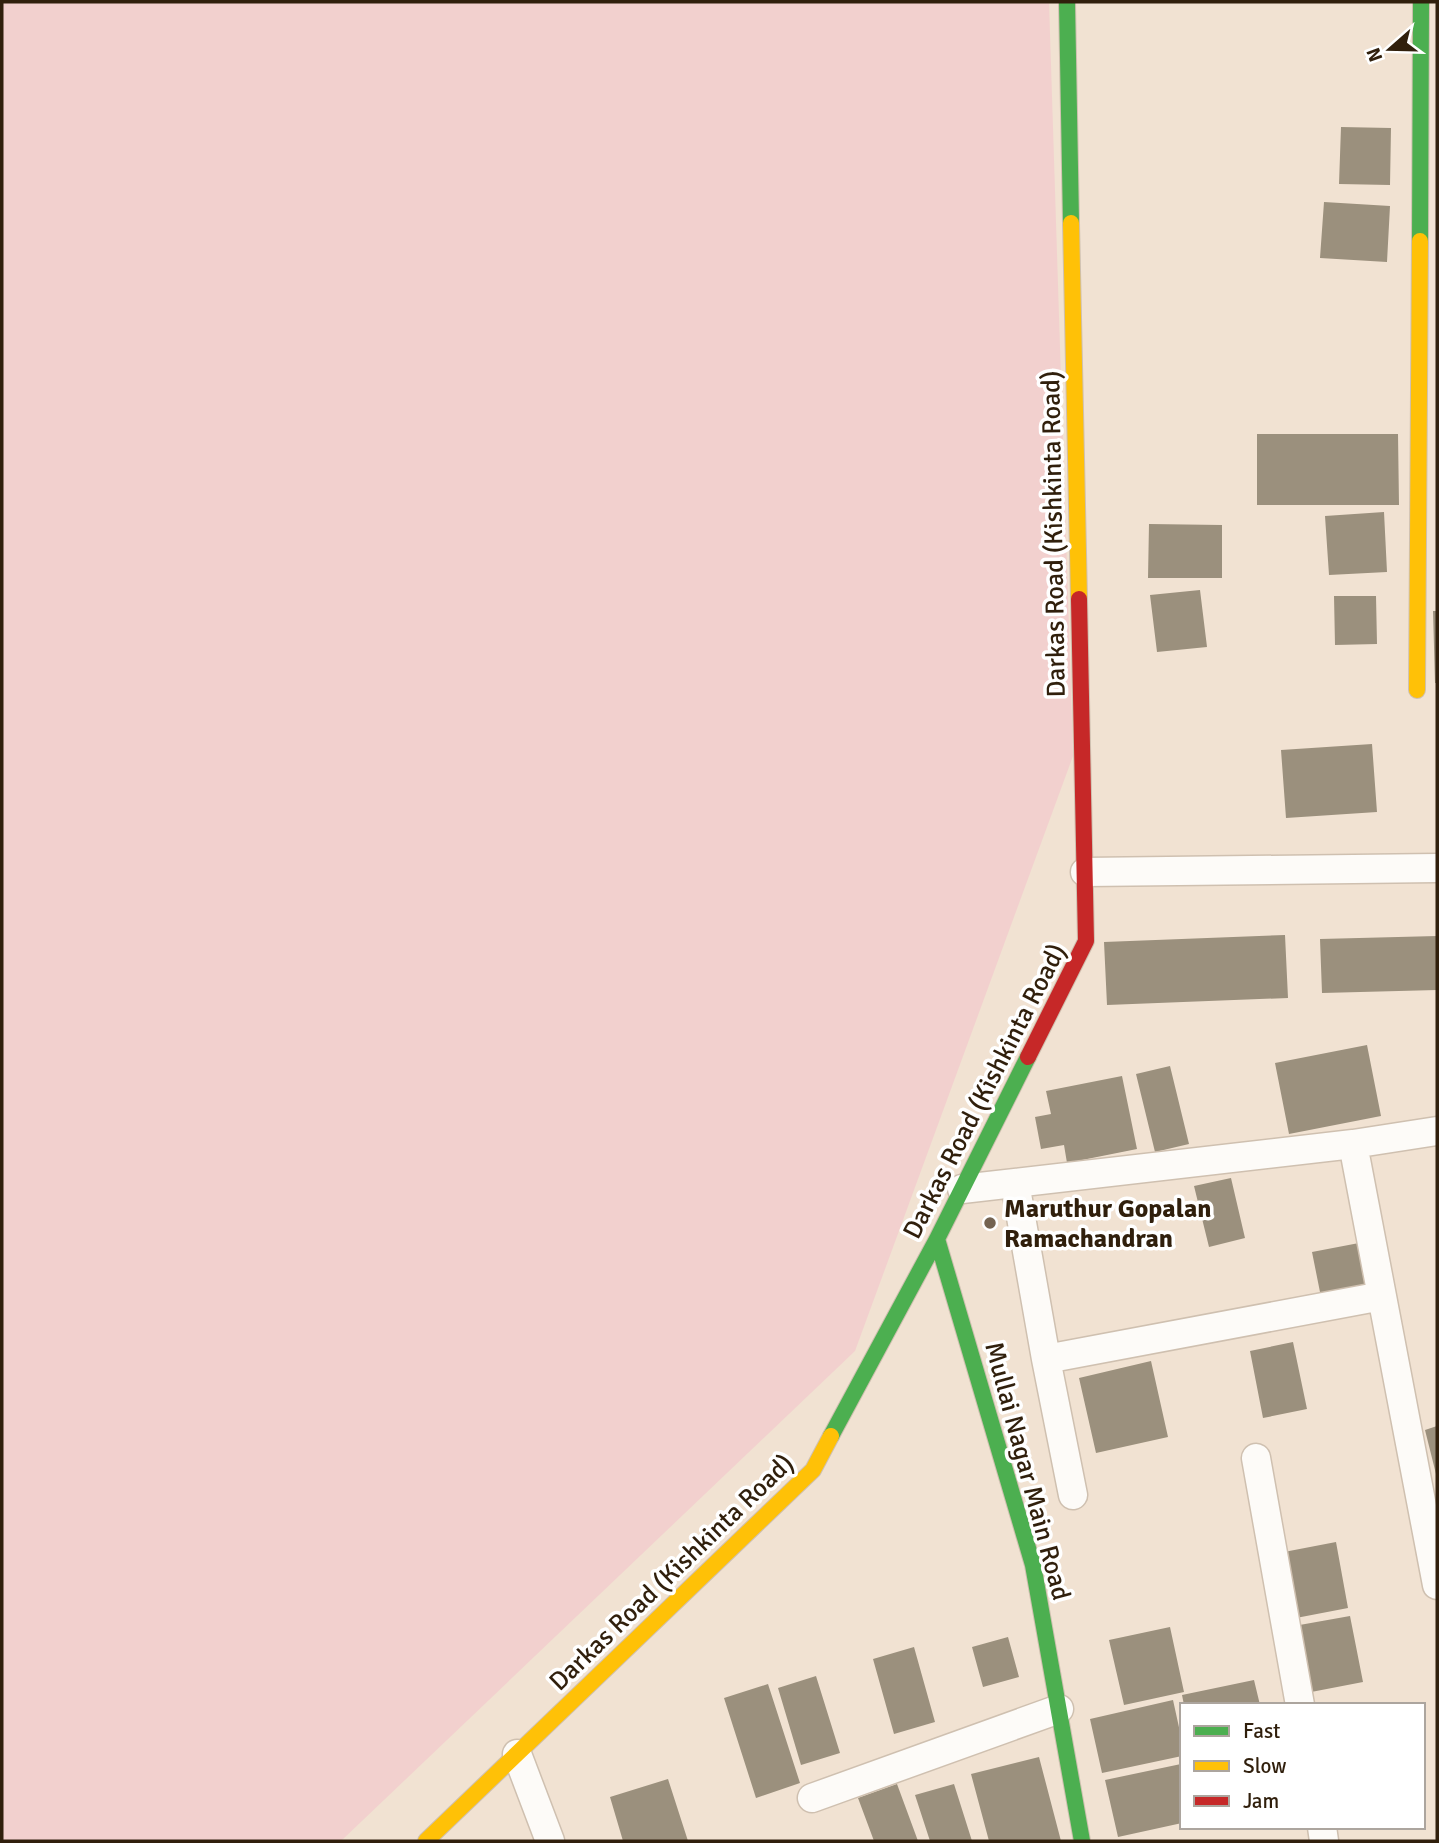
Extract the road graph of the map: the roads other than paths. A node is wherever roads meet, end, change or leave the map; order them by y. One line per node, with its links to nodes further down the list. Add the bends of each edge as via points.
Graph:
1 (1067, 2): 6 (main road, Darkas Road (Kishkinta Road))
2 (1421, 2): 3 (main road)
3 (1427, 591): 4 (main road)
4 (1416, 690)
5 (1437, 868): 6 (street)
6 (1085, 872): 10 (main road, Darkas Road (Kishkinta Road), via 1086,941)
7 (1437, 1131): 8 (street)
8 (1353, 1144): 9 (street); 12 (street)
9 (1016, 1183): 10 (street); 13 (street)
10 (962, 1189): 11 (main road, Darkas Road (Kishkinta Road))
11 (937, 1239): 18 (main road, Mullai Nagar Main Road, via 1034,1565); 19 (main road, Darkas Road (Kishkinta Road), via 813,1470)
12 (1382, 1296): 13 (street); 16 (street)
13 (1046, 1359): 15 (street)
14 (1256, 1458): 17 (street)
15 (1073, 1495)
16 (1437, 1585)
17 (1300, 1703)
18 (1059, 1709): 20 (street); 23 (main road, Mullai Nagar Main Road)
19 (517, 1754): 21 (main road, Darkas Road (Kishkinta Road)); 22 (street)
20 (812, 1798)
21 (426, 1841)
22 (550, 1841)
23 (1082, 1841)

